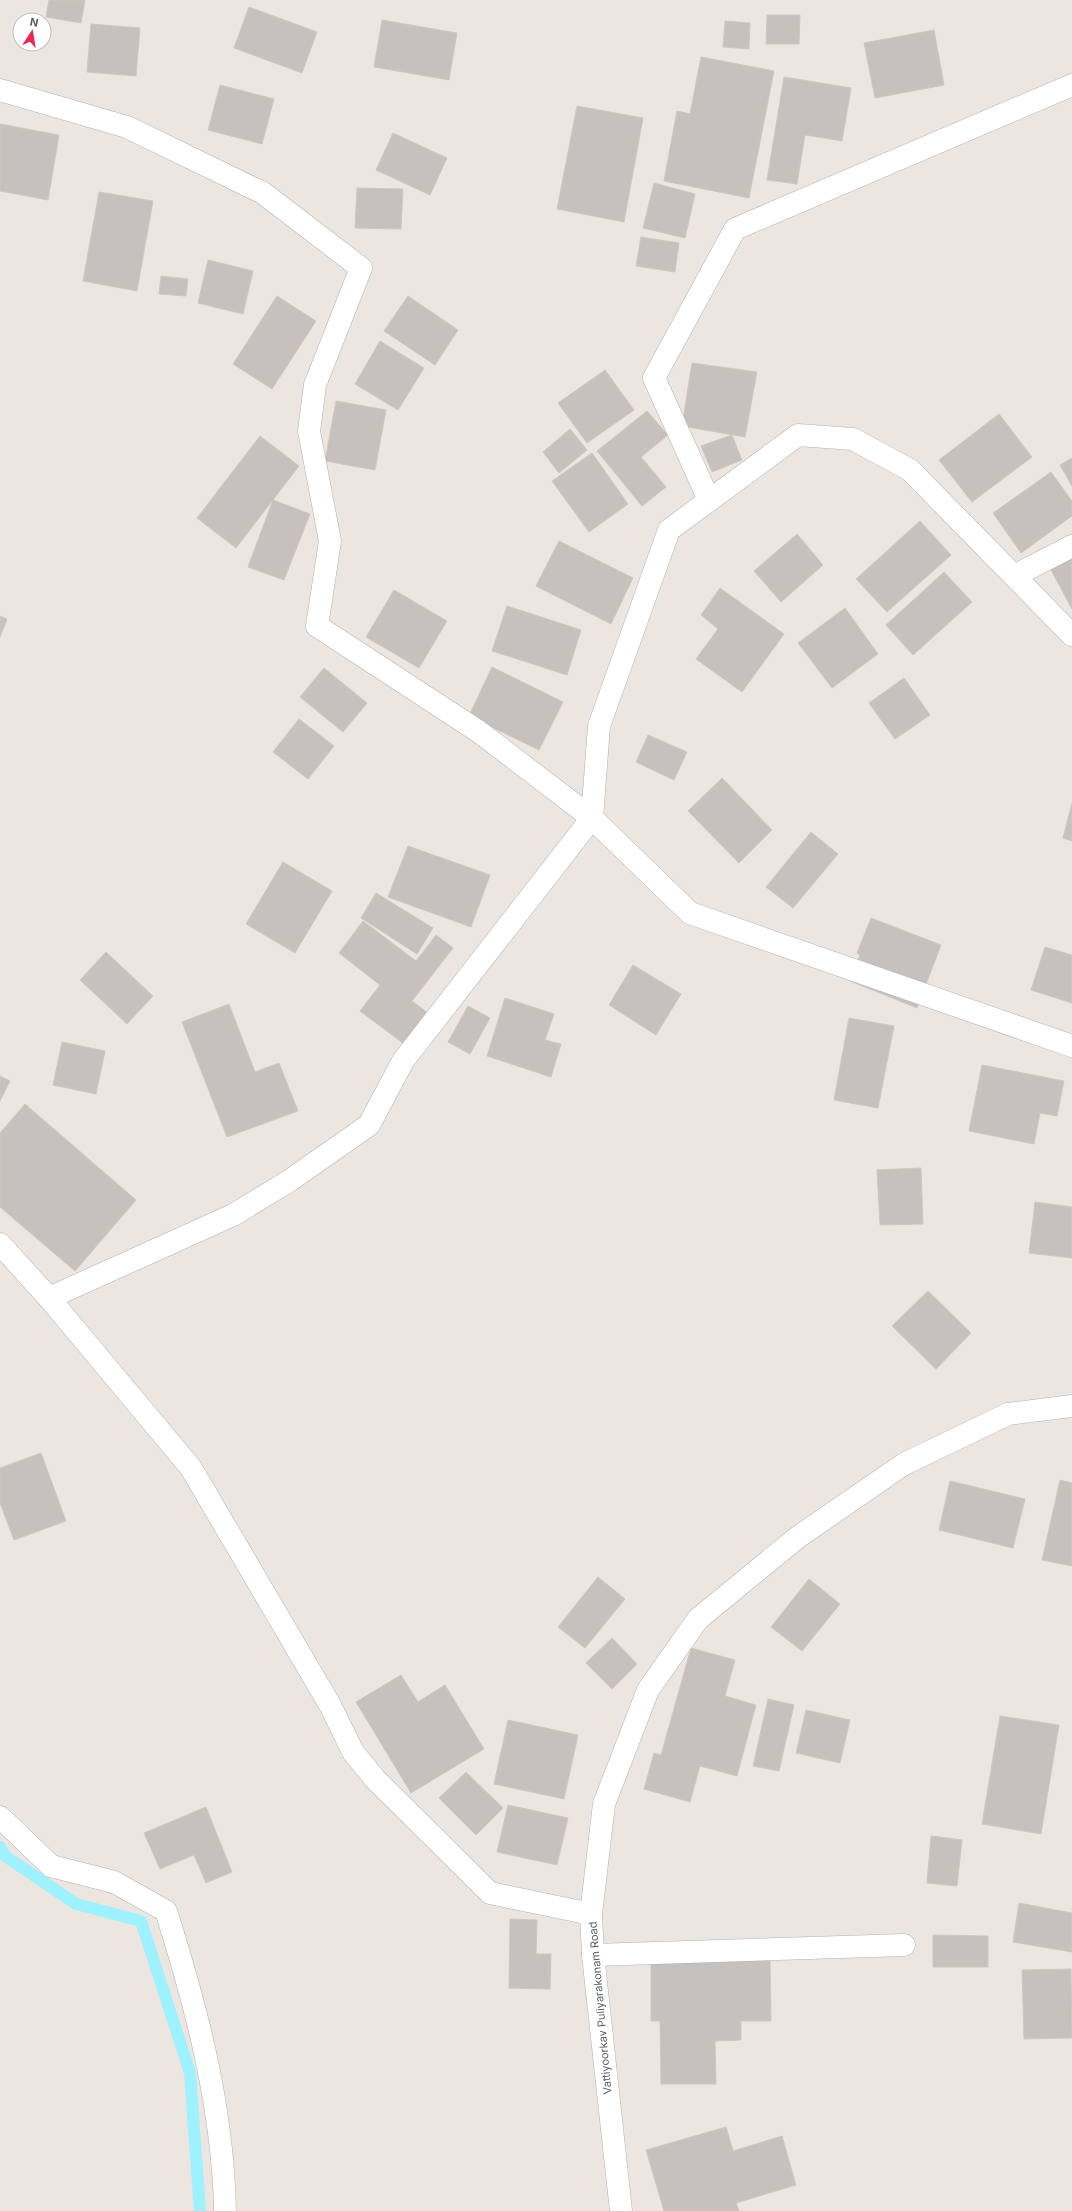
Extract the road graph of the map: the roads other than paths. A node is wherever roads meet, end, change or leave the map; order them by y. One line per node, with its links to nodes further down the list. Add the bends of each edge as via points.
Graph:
1 (1072, 85): 3 (street, via 735,229 654,378)
2 (0, 90): 7 (street, via 127,127 263,193 361,268 315,385 309,431 330,541 317,626 478,731)
3 (709, 500): 5 (street, via 798,435 853,439 910,470); 7 (street, via 669,530 598,726)
4 (1072, 546): 5 (street)
5 (1014, 576): 6 (street)
6 (1072, 635)
7 (592, 818): 8 (street, via 690,913); 10 (street, via 403,1061 369,1125 289,1181 233,1215)
8 (1072, 1046)
9 (0, 1244): 10 (street)
10 (49, 1298): 13 (street, via 190,1468 330,1705 353,1752 375,1779 490,1893)
11 (1072, 1406): 13 (street, Vattiyoorkav Puliyarakonam Road, via 1008,1414 904,1464 798,1537 698,1619 648,1690 604,1804)
12 (0, 1817): 16 (street, via 51,1866 114,1882 166,1911 189,1984 213,2088 225,2174)
13 (591, 1914): 15 (street, Vattiyoorkav Puliyarakonam Road)
14 (904, 1945): 15 (street)
15 (593, 1955): 17 (street, Vattiyoorkav Puliyarakonam Road)
16 (225, 2211)
17 (621, 2211)

